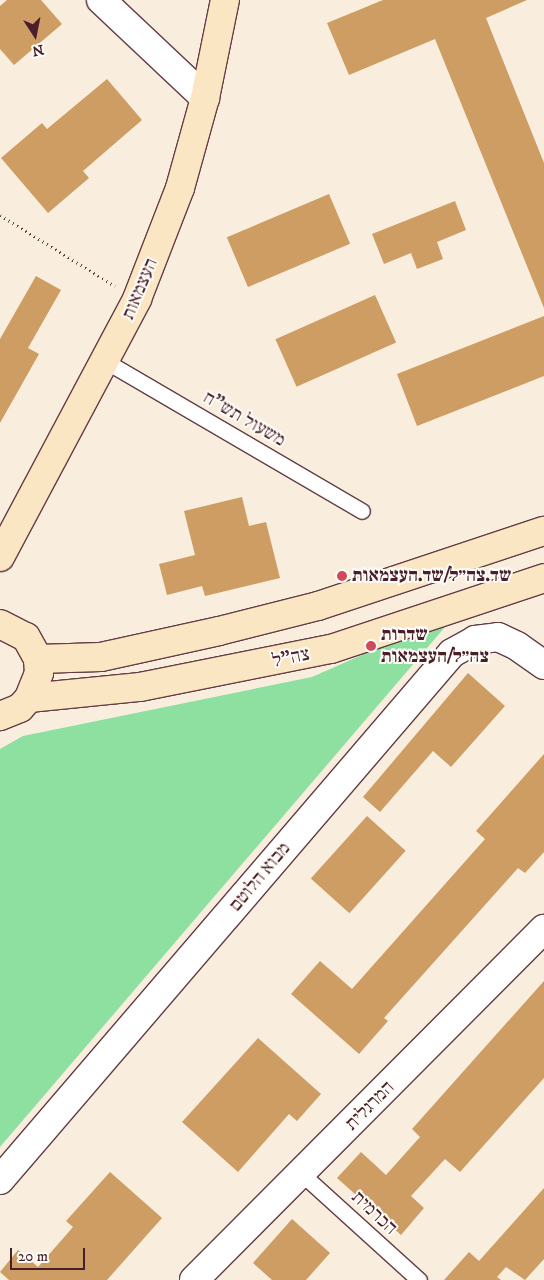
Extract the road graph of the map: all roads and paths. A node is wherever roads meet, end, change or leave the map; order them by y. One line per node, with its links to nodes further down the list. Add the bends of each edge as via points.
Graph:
1 (101, 0): 3 (street)
2 (225, 0): 3 (street, העצמאות)
3 (205, 98): 5 (street, העצמאות, via 180,188)
4 (0, 215): 5 (path)
5 (137, 300): 6 (street, העצמאות)
6 (106, 362): 7 (lane, משעול תש"ח); 9 (street, העצמאות)
7 (362, 511)
8 (544, 532): 12 (street, via 354,595 228,629 101,657)
9 (0, 556)
10 (544, 578): 14 (street, צה"ל, via 331,649 140,688)
11 (0, 624): 12 (street, via 26,638)
12 (38, 659): 14 (street, via 39,672)
13 (544, 665): 18 (street, מבוא הלוטם, via 498,637 475,640 452,653)
14 (29, 698): 15 (street, via 20,708)
15 (0, 716)
16 (544, 929): 17 (street, המרגלית)
17 (302, 1174): 19 (street, המרגלית); 20 (lane, הכרמית)
18 (0, 1180)
19 (194, 1280)
20 (419, 1280)

